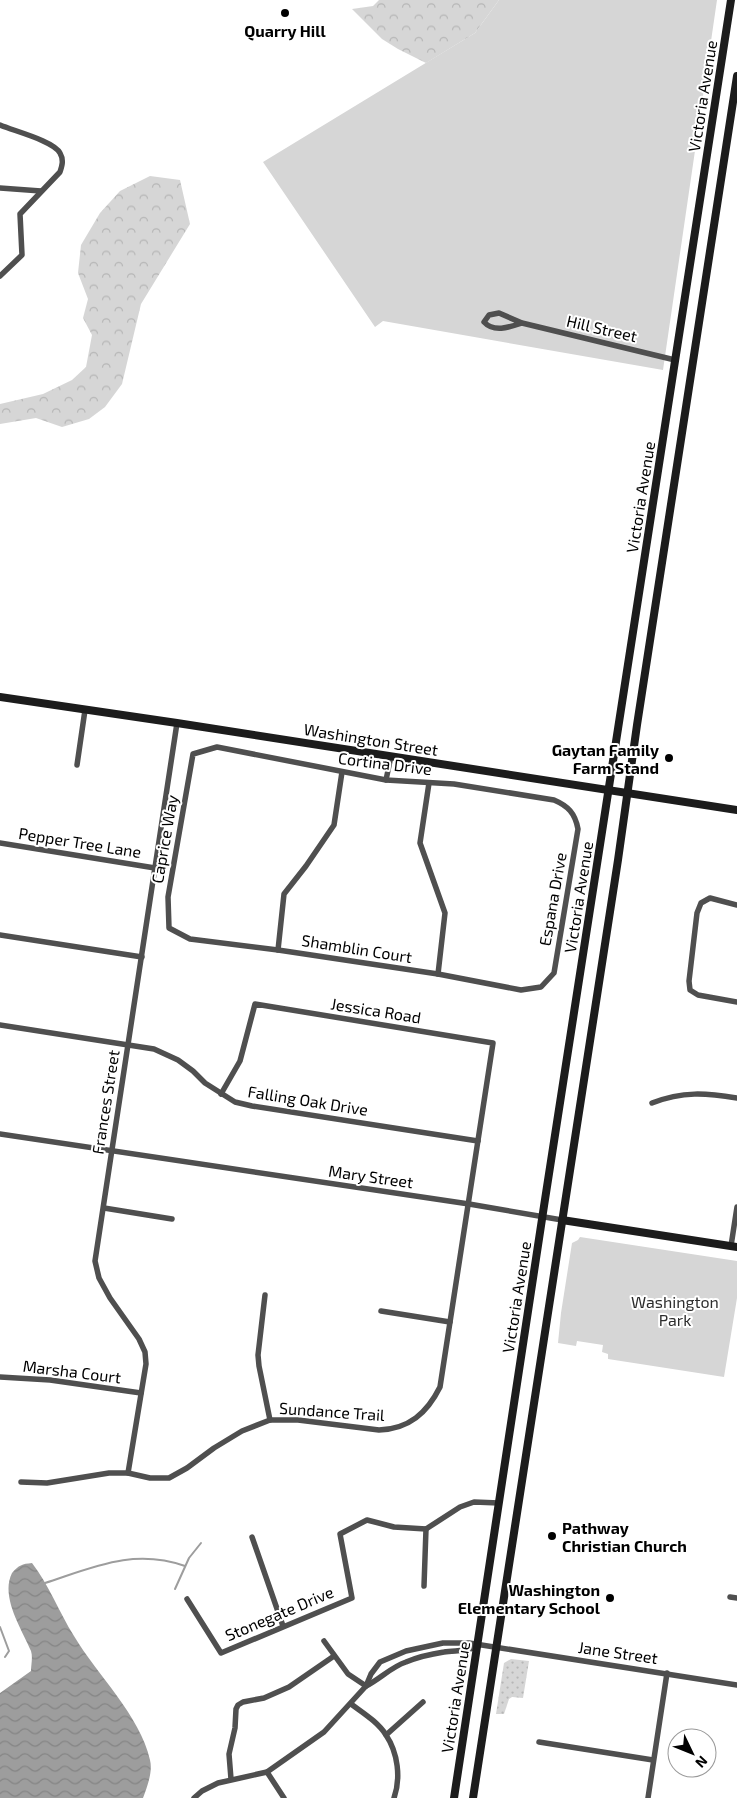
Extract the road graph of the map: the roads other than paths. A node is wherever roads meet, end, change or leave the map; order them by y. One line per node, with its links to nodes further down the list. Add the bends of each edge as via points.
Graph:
1 (731, 0): 8 (main road, Victoria Avenue)
2 (737, 76): 19 (main road, Victoria Avenue)
3 (0, 125): 5 (street, via 53,146 60,153 63,164 60,172)
4 (0, 188): 5 (street)
5 (41, 191): 6 (street, via 20,214 22,255)
6 (0, 276)
7 (522, 324): 7 (street, Hill Street, via 493,328 484,322 489,315 499,313); 8 (street, Hill Street)
8 (676, 360): 18 (main road, Victoria Avenue)
9 (0, 697): 10 (main road, Washington Street)
10 (85, 710): 11 (main road, Washington Street); 14 (street)
11 (178, 722): 13 (main road, Washington Street); 23 (street, Frances Street)
12 (193, 754): 15 (street, Cortina Drive, via 217,747); 25 (street, Caprice Way, via 168,897)
13 (390, 756): 16 (street); 18 (main road, Washington Street)
14 (77, 765)
15 (342, 772): 16 (street, Cortina Drive); 27 (street, via 334,825 284,894)
16 (386, 780): 17 (street, Cortina Drive)
17 (429, 783): 21 (street, Cortina Drive, via 554,800); 29 (street, via 420,843 445,913)
18 (609, 790): 19 (main road, Washington Street); 44 (main road, Victoria Avenue)
19 (628, 792): 20 (main road, Washington Street); 46 (main road, Victoria Avenue)
20 (737, 810)
21 (571, 811): 30 (street, Espana Drive, via 578,829 554,972)
22 (0, 843): 23 (street, Pepper Tree Lane)
23 (155, 868): 28 (street, Frances Street)
24 (737, 905): 31 (street, via 710,898 701,903 689,981 690,990 698,995)
25 (169, 928): 27 (street, Shamblin Court, via 190,938)
26 (0, 935): 28 (street)
27 (278, 950): 29 (street, Shamblin Court)
28 (142, 957): 34 (street, Frances Street)
29 (438, 974): 30 (street, Shamblin Court, via 521,990)
30 (541, 987)
31 (737, 1002)
32 (0, 1025): 34 (street, Falling Oak Drive)
33 (493, 1043): 35 (street, Jessica Road, via 255,1004 240,1061); 39 (street, Sundance Trail)
34 (128, 1044): 35 (street, Falling Oak Drive, via 165,1053); 40 (street, Frances Street)
35 (221, 1094): 39 (street, Falling Oak Drive, via 252,1106)
36 (737, 1098): 37 (street, via 687,1094)
37 (652, 1103)
38 (0, 1134): 40 (street, Mary Street)
39 (478, 1141): 41 (street, Sundance Trail)
40 (112, 1152): 41 (street, Mary Street); 43 (street, Frances Street)
41 (469, 1204): 44 (street, Mary Street); 50 (street, Sundance Trail)
42 (737, 1207): 47 (street)
43 (104, 1208): 45 (street); 52 (street, Frances Street, via 95,1261 99,1278 145,1352)
44 (542, 1217): 46 (street, Mary Street); 56 (main road, Victoria Avenue)
45 (172, 1219)
46 (562, 1220): 47 (main road, Mary Street); 64 (main road, Victoria Avenue)
47 (734, 1246)
48 (265, 1295): 53 (street, via 258,1355)
49 (381, 1311): 50 (street)
50 (450, 1322): 53 (street, Sundance Trail, via 440,1387 432,1402 410,1422 392,1430 379,1430 298,1420)
51 (0, 1377): 52 (street, Marsha Court, via 50,1380)
52 (141, 1393): 54 (street, Frances Street)
53 (270, 1420): 54 (street, Sundance Trail, via 242,1431 168,1478)
54 (128, 1473): 55 (street, Sundance Trail, via 47,1483)
55 (21, 1482)
56 (499, 1503): 57 (street, via 474,1502 460,1507); 63 (main road, Victoria Avenue)
57 (426, 1529): 59 (street); 61 (street, Stonegate Drive, via 394,1528 367,1520 340,1534 352,1598)
58 (252, 1536): 61 (street)
59 (424, 1586)
60 (187, 1599): 61 (street, Stonegate Drive, via 221,1653)
61 (283, 1626)
62 (324, 1641): 65 (street)
63 (478, 1646): 64 (street, Jane Street); 68 (street, via 406,1662); 68 (street, Jane Street, via 457,1642 406,1651 380,1662 370,1674); 79 (main road, Victoria Avenue)
64 (496, 1648): 66 (street, Jane Street); 80 (main road, Victoria Avenue)
65 (334, 1656): 68 (street, via 348,1674); 75 (street, via 289,1686 264,1698 238,1705 229,1754)
66 (667, 1673): 67 (street, Jane Street); 73 (street)
67 (737, 1685)
68 (366, 1686): 70 (street)
69 (423, 1702): 71 (street)
70 (351, 1704): 71 (street); 74 (street, via 324,1732)
71 (386, 1735): 78 (street, via 396,1758 398,1774)
72 (539, 1742): 73 (street)
73 (653, 1760): 81 (street)
74 (267, 1772): 75 (street); 77 (street)
75 (231, 1778): 76 (street)
76 (194, 1798)
77 (284, 1798)
78 (394, 1798)
79 (454, 1798)
80 (473, 1798)
81 (648, 1798)

